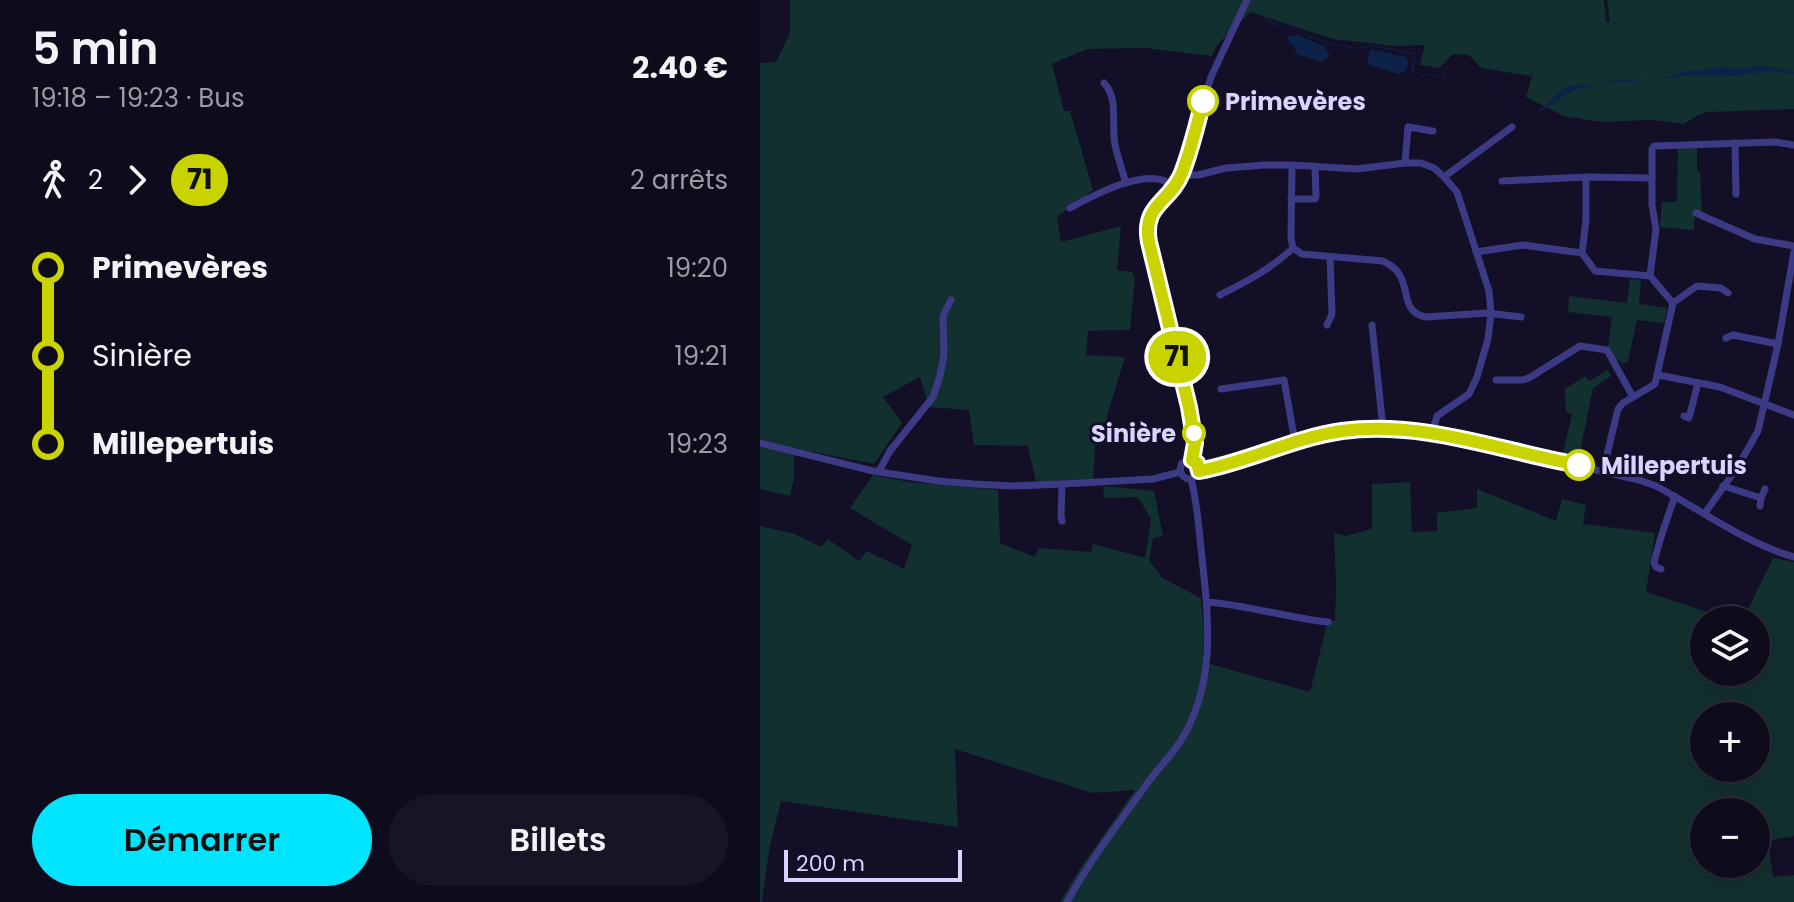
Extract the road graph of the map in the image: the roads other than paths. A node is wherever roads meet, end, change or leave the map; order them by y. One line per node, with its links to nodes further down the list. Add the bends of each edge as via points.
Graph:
1 (1247, 0): 10 (street, via 1211,77)
2 (1104, 83): 15 (street, via 1114,107 1115,144)
3 (1512, 127): 11 (street)
4 (1433, 131): 7 (street, via 1408,127)
5 (1735, 143): 6 (street); 13 (street, via 1654,146); 17 (street)
6 (1794, 145)
7 (1405, 163): 9 (street, via 1368,169); 11 (street, via 1421,163)
8 (1292, 165): 9 (street); 10 (street); 18 (street)
9 (1315, 166): 18 (street, via 1315,199)
10 (1181, 175): 16 (street)
11 (1444, 177): 23 (street, via 1457,192)
12 (1586, 177): 13 (street); 14 (street); 25 (street)
13 (1652, 178): 27 (street, via 1656,229)
14 (1502, 181)
15 (1126, 183): 16 (street, via 1161,180); 19 (street)
16 (1174, 187): 51 (street, via 1150,216 1147,232 1189,407)
17 (1736, 194)
18 (1291, 199): 22 (street)
19 (1070, 208)
20 (1696, 213): 21 (street, via 1755,239)
21 (1794, 246)
22 (1293, 248): 26 (street); 29 (street)
23 (1476, 252): 25 (street, via 1523,245); 33 (street)
24 (1794, 252): 31 (street)
25 (1582, 253): 27 (street, via 1595,271)
26 (1330, 257): 33 (street, via 1383,261 1395,268 1418,315); 35 (street, via 1332,314)
27 (1650, 276): 32 (street)
28 (1728, 293): 32 (street, via 1697,286)
29 (1220, 295)
30 (951, 300): 52 (street, via 943,316 944,355 933,397)
31 (1790, 302): 38 (street)
32 (1673, 303): 39 (street)
33 (1491, 313): 34 (street); 48 (street, via 1469,394 1437,416)
34 (1521, 317)
35 (1327, 325)
36 (1372, 325): 47 (street)
37 (1726, 338): 38 (street)
38 (1778, 344): 44 (street)
39 (1658, 375): 41 (street); 43 (street, via 1655,384)
40 (1496, 380): 43 (street, via 1529,378 1580,346 1607,350)
41 (1698, 383): 44 (street); 46 (street, via 1689,418)
42 (1221, 389): 49 (street, via 1283,376)
43 (1633, 397): 54 (street, via 1618,409)
44 (1765, 404): 45 (street); 58 (street, via 1756,437)
45 (1794, 415)
46 (1684, 416)
47 (1383, 428): 48 (street); 49 (street)
48 (1432, 433): 54 (street)
49 (1295, 442): 53 (street)
50 (760, 443): 52 (street)
51 (1192, 460): 53 (street); 55 (street, via 1182,463)
52 (879, 471): 57 (street, via 974,484)
53 (1199, 471): 56 (street)
54 (1603, 471): 60 (street)
55 (1180, 472): 56 (street); 57 (street, via 1153,479)
56 (1191, 479): 65 (street)
57 (1062, 484): 62 (street)
58 (1723, 486): 59 (street, via 1761,502); 61 (street)
59 (1765, 489)
60 (1675, 496): 61 (street); 64 (street, via 1654,563)
61 (1705, 513): 63 (street)
62 (1062, 521)
63 (1794, 557)
64 (1661, 569)
65 (1207, 602): 66 (street); 67 (street, via 1208,655 1196,712)
66 (1328, 622)
67 (1067, 902)

